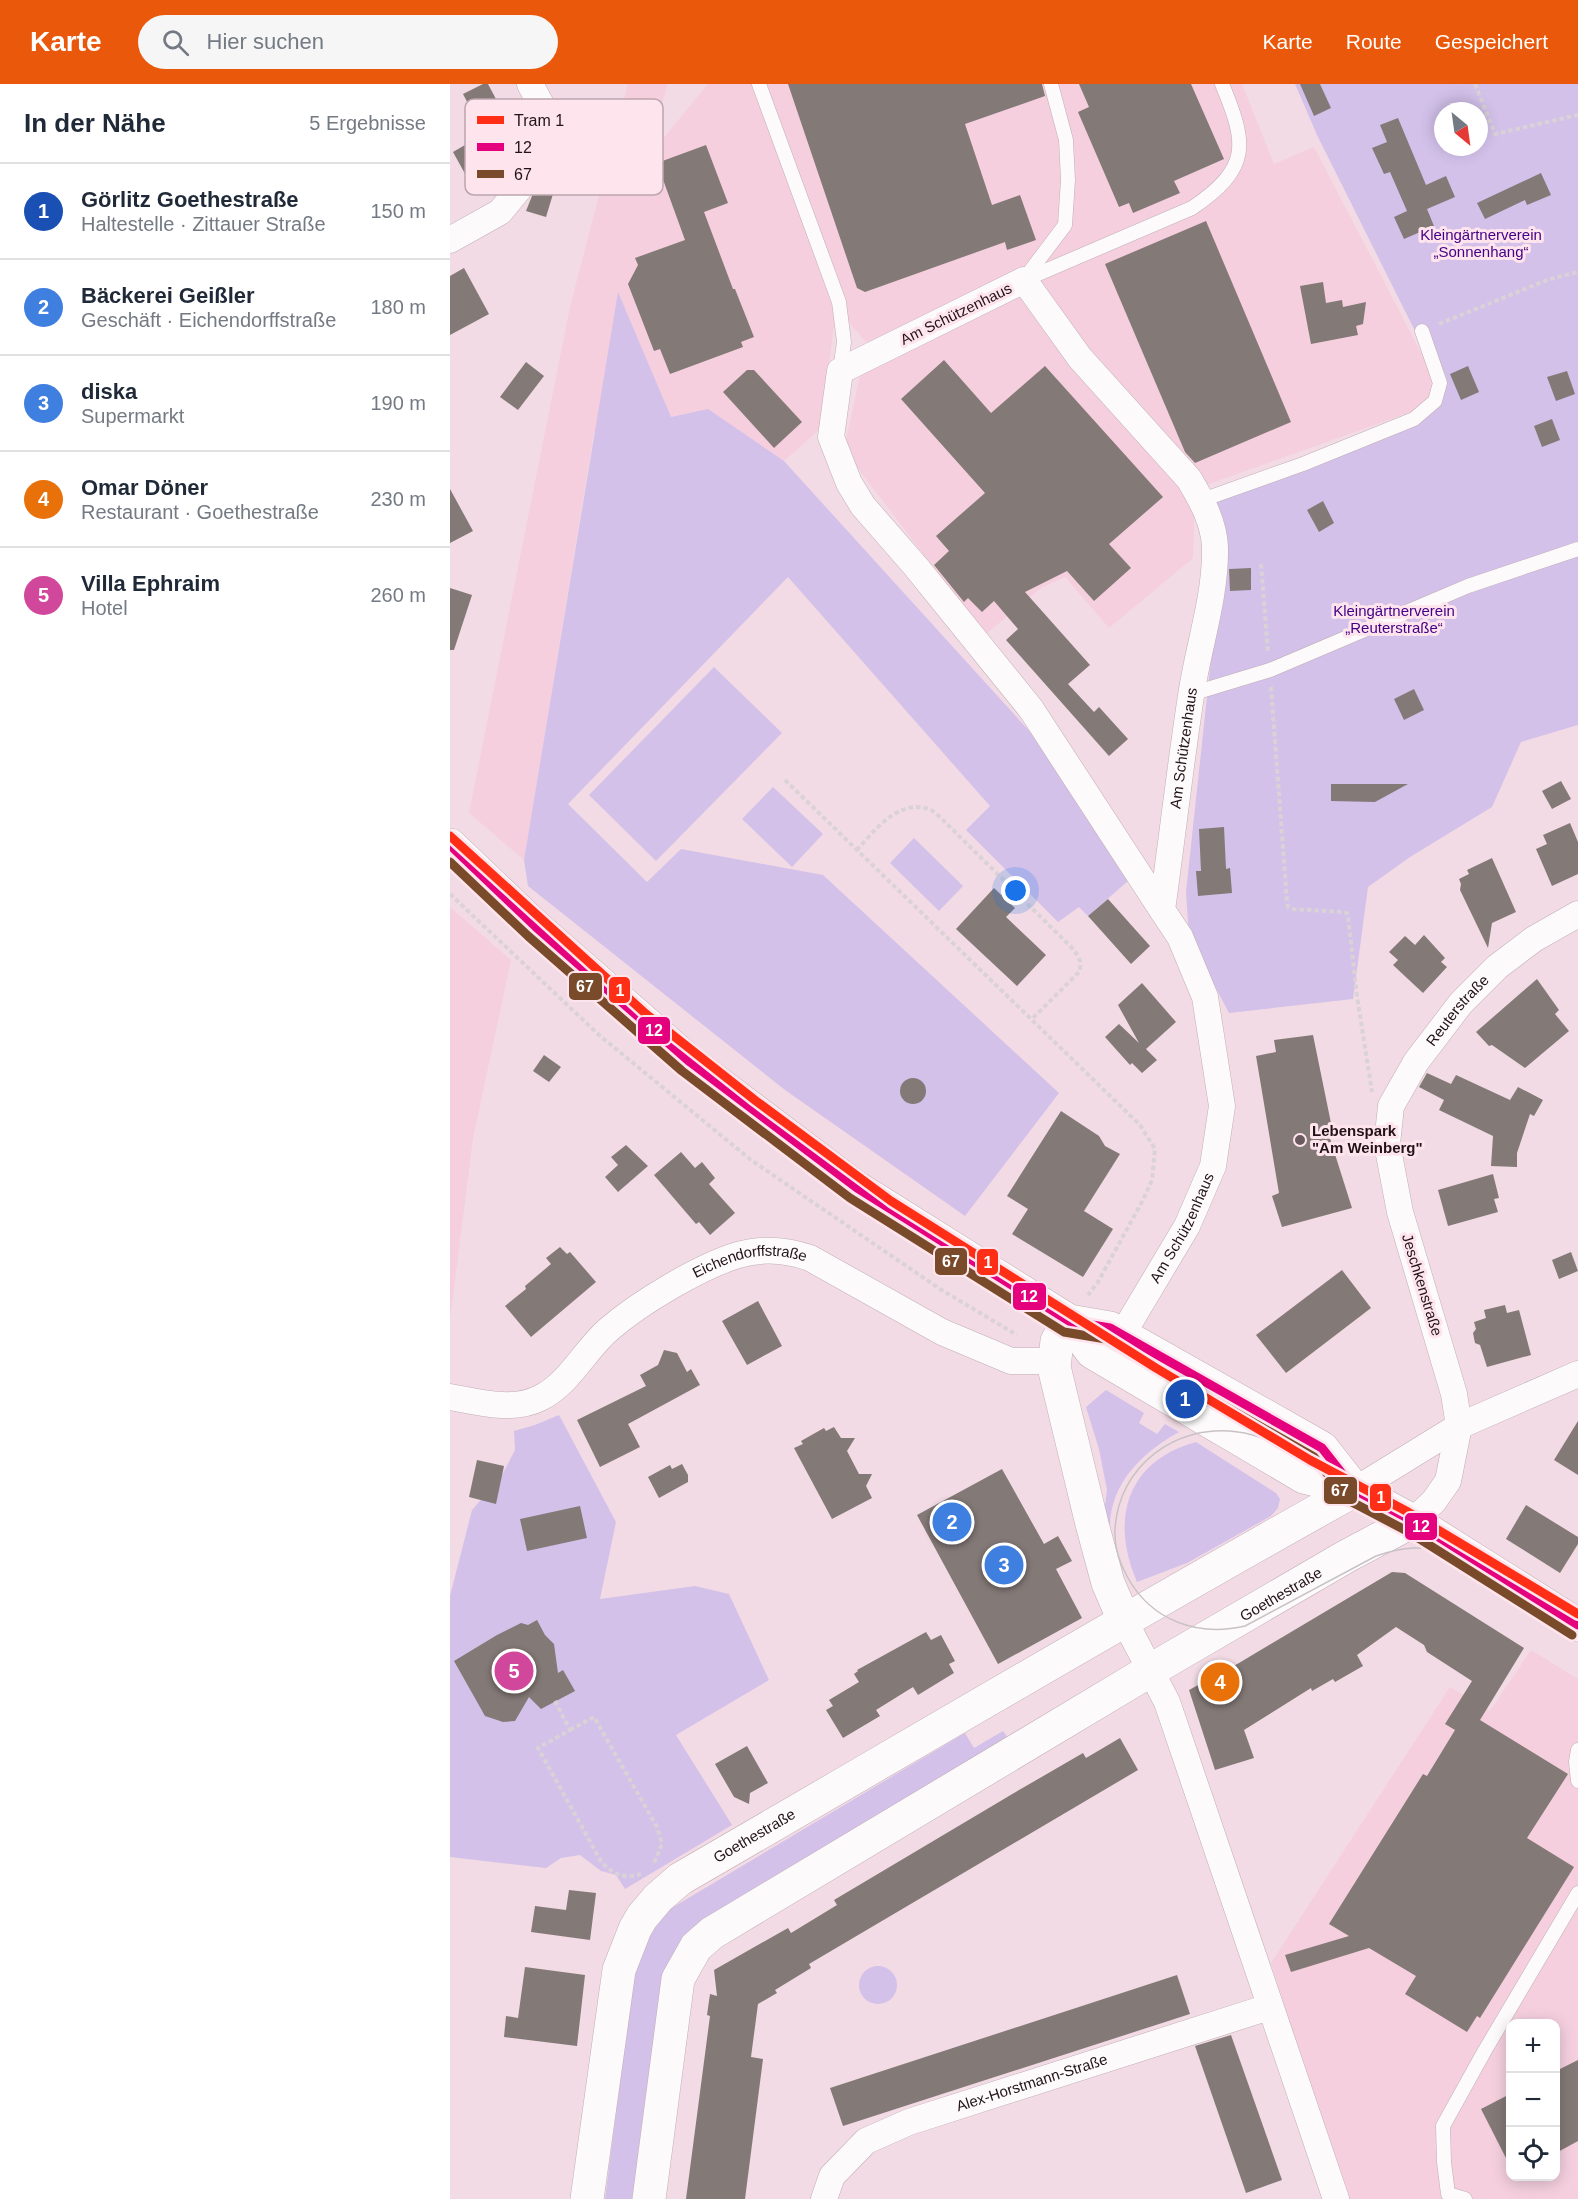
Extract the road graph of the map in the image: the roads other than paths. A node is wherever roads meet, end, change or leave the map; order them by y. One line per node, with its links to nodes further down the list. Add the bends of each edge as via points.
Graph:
1 (530, 84): 5 (street)
2 (759, 84): 10 (lane, via 838,302 844,342)
3 (1051, 84): 8 (lane, via 1066,140 1065,225)
4 (1222, 84): 8 (lane, via 1241,141 1227,178 1210,196 1192,208)
5 (538, 99)
6 (514, 195): 7 (street, via 500,212)
7 (450, 240)
8 (1024, 280): 10 (street, Am Schützenhaus); 11 (street, Am Schützenhaus, via 1080,358 1189,479)
9 (1422, 332): 11 (lane, via 1440,383 1435,400 1414,419)
10 (840, 371): 15 (street, Am Schützenhaus, via 831,436 849,483 863,506 1031,709)
11 (1202, 500): 13 (street, Am Schützenhaus, via 1215,545 1213,577)
12 (1578, 549): 13 (lane, via 1468,586 1270,670)
13 (1191, 694): 15 (street, Am Schützenhaus)
14 (453, 848): 18 (street, via 690,1062 857,1188)
15 (1162, 910): 19 (street, Am Schützenhaus, via 1180,937 1205,997 1222,1106 1213,1166 1187,1226)
16 (1578, 914): 17 (street, Reuterstraße, via 1534,939 1497,967 1461,1003 1416,1062 1391,1106)
17 (1387, 1144): 23 (street, Jeschkenstraße, via 1400,1212 1454,1394)
18 (1069, 1322): 19 (street, via 1110,1328); 20 (street); 24 (street, via 1092,1352 1304,1477)
19 (1122, 1335): 24 (street, via 1323,1448)
20 (1043, 1361): 22 (street, Eichendorffstraße, via 1011,1361 942,1332 810,1258 792,1251 761,1251 713,1265 653,1297 607,1331 554,1389 538,1399 509,1405); 26 (street, via 1054,1367 1108,1583)
21 (1578, 1374): 23 (street)
22 (458, 1398)
23 (1459, 1426): 24 (street); 25 (street, Jeschkenstraße, via 1448,1481)
24 (1355, 1490): 25 (street); 26 (street, Goethestraße)
25 (1413, 1521): 27 (street); 28 (street, Goethestraße)
26 (1124, 1620): 28 (street); 33 (street, Goethestraße, via 680,1879 650,1886 619,1970)
27 (1578, 1625)
28 (1151, 1670): 32 (street, via 1167,1702); 34 (street, Goethestraße, via 732,1920 696,1947 678,1979)
29 (1578, 1750): 30 (lane)
30 (1578, 1781)
31 (1578, 1893): 37 (lane, via 1443,2126 1448,2194)
32 (1269, 2007): 35 (street, Alex-Horstmann-Straße, via 909,2122 866,2141 832,2176); 36 (street)
33 (587, 2199)
34 (649, 2199)
35 (824, 2199)
36 (1335, 2199)
37 (1465, 2199)

